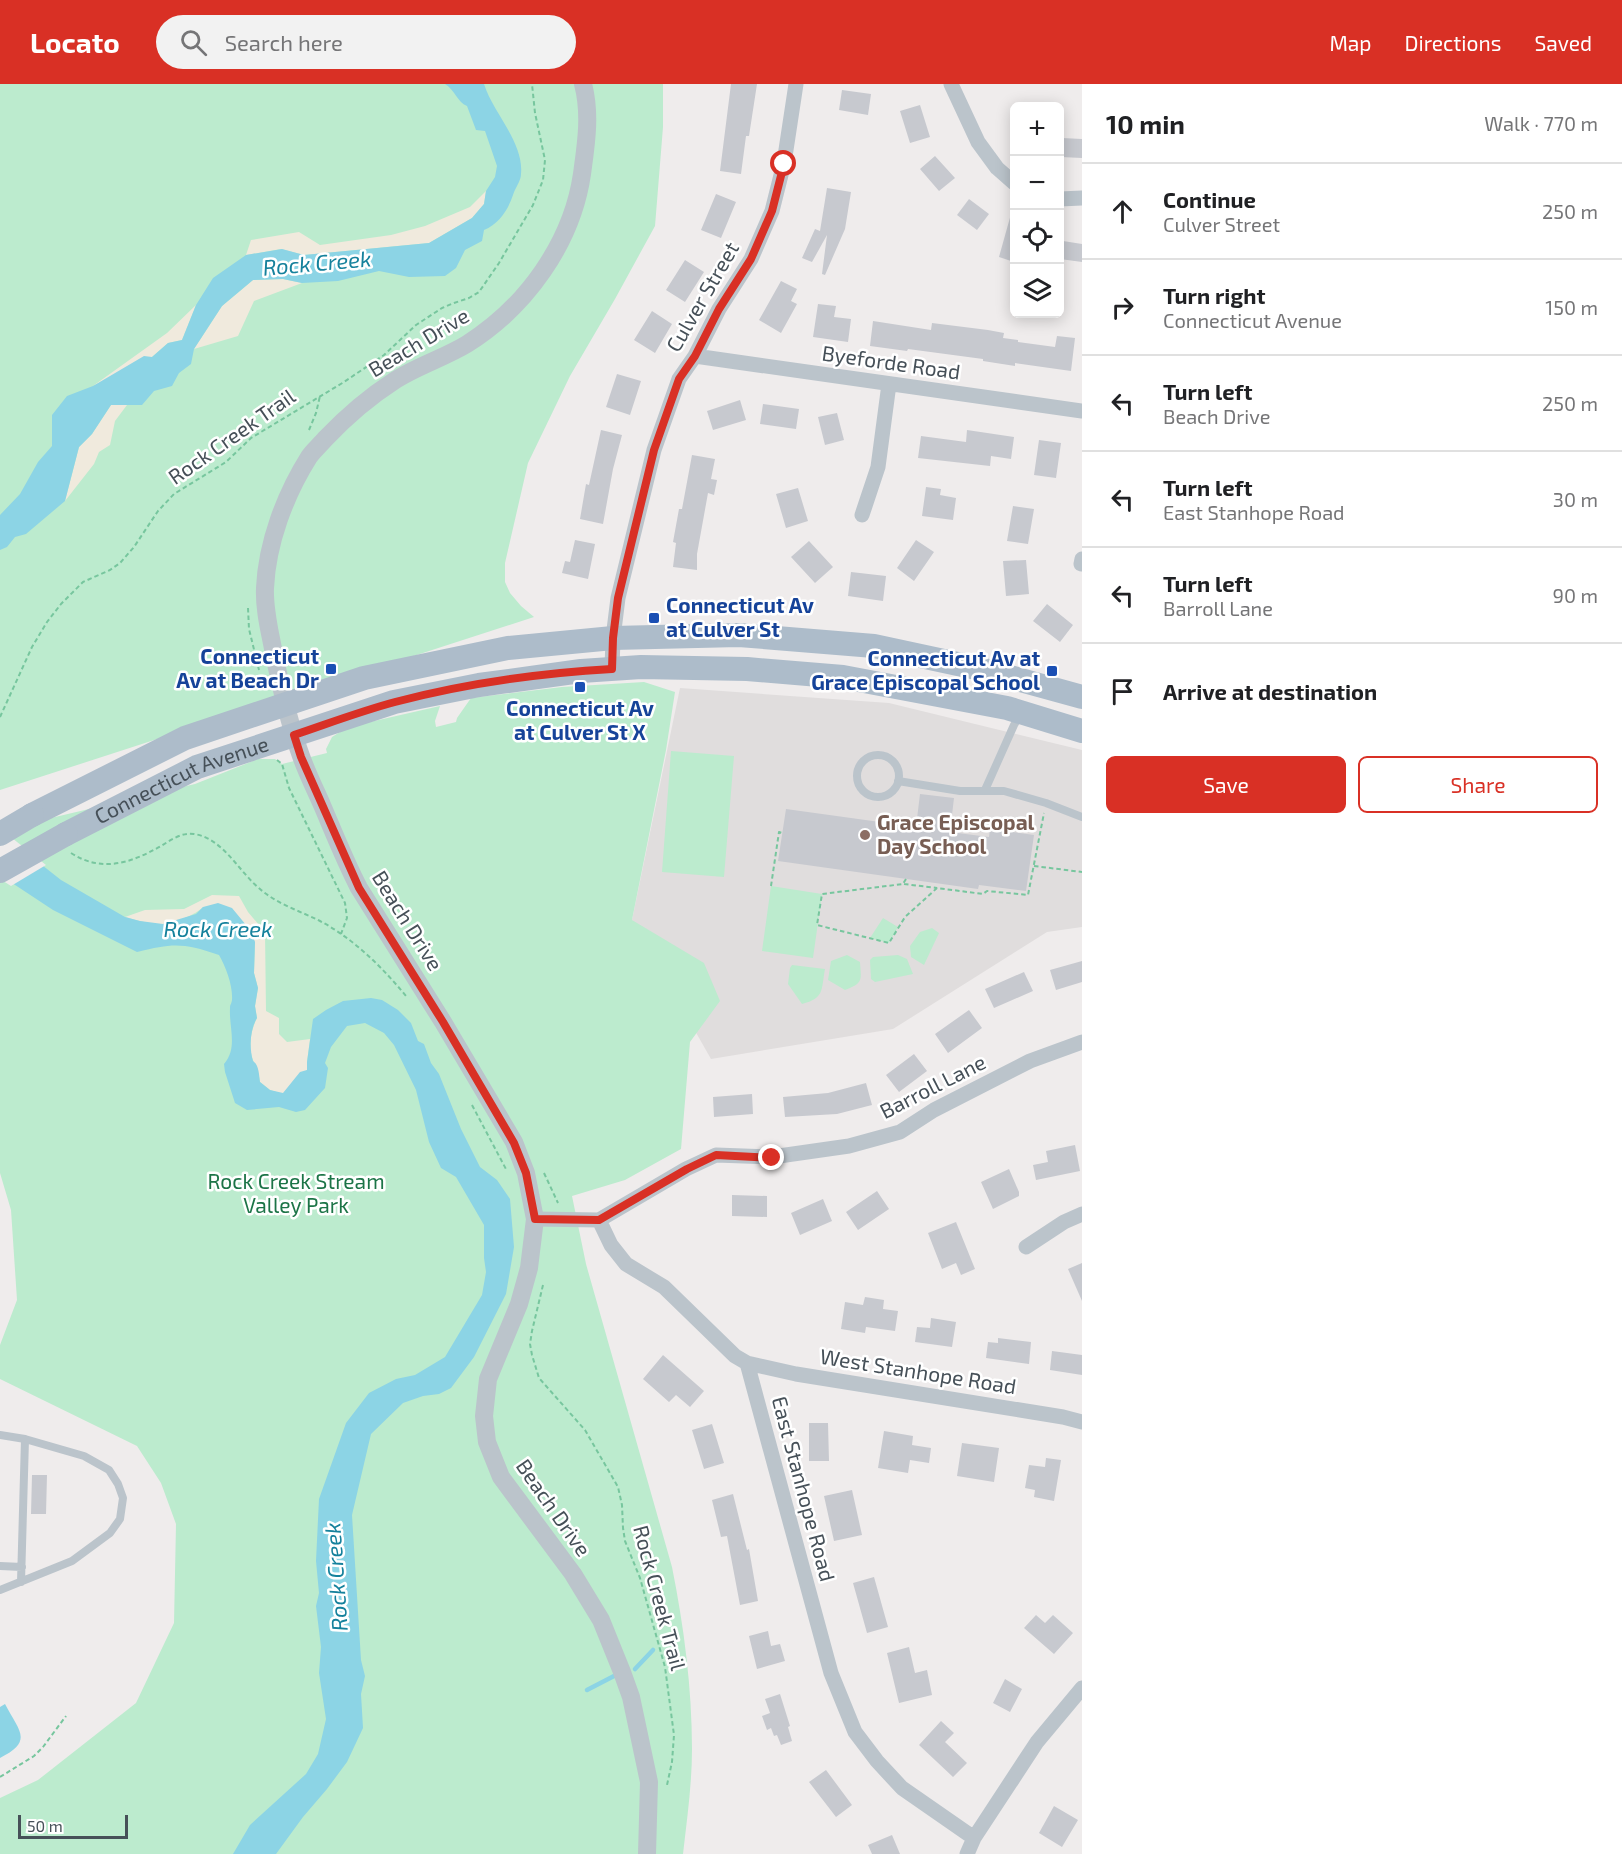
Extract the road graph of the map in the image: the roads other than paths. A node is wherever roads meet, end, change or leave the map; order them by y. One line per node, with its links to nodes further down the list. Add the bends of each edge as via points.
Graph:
1 (583, 84): 17 (street, Beach Drive, via 587,141 580,189 559,247 532,287 468,344 395,380 349,414 310,455 285,503 268,559 265,589 267,618)
2 (796, 84): 7 (street, Culver Street, via 784,164 772,211 751,259)
3 (951, 84): 4 (street, via 978,142)
4 (1010, 179)
5 (1082, 198): 6 (street)
6 (1064, 199)
7 (695, 356): 8 (street, Byeforde Road); 13 (street, Culver Street, via 679,379 654,450 618,598)
8 (889, 384): 9 (street, Byeforde Road); 10 (street, via 878,467)
9 (1082, 411)
10 (862, 515)
11 (1082, 559): 12 (street)
12 (1081, 564)
13 (613, 638): 14 (street, Culver Street); 15 (main road, Connecticut Avenue, via 739,635 874,646); 17 (main road, Connecticut Avenue, via 508,648 440,661 364,678)
14 (612, 669): 18 (main road, Connecticut Avenue, via 747,669 843,677); 20 (main road, Connecticut Avenue, via 491,683 394,702)
15 (1031, 682): 16 (main road, Connecticut Avenue); 18 (main road)
16 (1082, 697)
17 (286, 704): 20 (street, Beach Drive); 24 (main road, Connecticut Avenue, bridge, via 185,738)
18 (1022, 713): 19 (main road, Connecticut Avenue); 22 (lane)
19 (1082, 731)
20 (294, 735): 25 (main road, Connecticut Avenue, bridge, via 197,767 67,842); 28 (street, Beach Drive, via 359,888 514,1143 526,1173)
21 (898, 781): 21 (lane, via 894,762 881,756 868,758 858,774 864,792 875,797 892,792); 22 (lane, via 960,791)
22 (985, 790): 23 (lane, via 1004,791)
23 (1082, 817)
24 (0, 834)
25 (0, 871)
26 (1082, 1042): 29 (street, Barroll Lane, via 1030,1061 934,1110 900,1132 849,1146 772,1158 716,1155)
27 (1082, 1214): 30 (street)
28 (535, 1219): 29 (street); 41 (street, Beach Drive, via 529,1268 519,1304 489,1378 484,1416 487,1443 501,1477 573,1574 601,1620 622,1672 649,1782)
29 (599, 1220): 31 (street, via 626,1264 664,1287)
30 (1026, 1247)
31 (747, 1363): 32 (street, West Stanhope Road); 40 (street, East Stanhope Road, via 831,1673 855,1732 902,1788)
32 (1082, 1422)
33 (0, 1435): 34 (lane)
34 (25, 1439): 36 (lane); 37 (lane, via 84,1456 109,1470 123,1498 120,1519 110,1533 72,1561)
35 (0, 1566): 36 (lane)
36 (22, 1568): 37 (lane)
37 (21, 1582): 38 (lane)
38 (0, 1590)
39 (1082, 1688): 40 (street, via 1037,1742)
40 (974, 1838): 42 (street)
41 (647, 1854)
42 (967, 1854)

